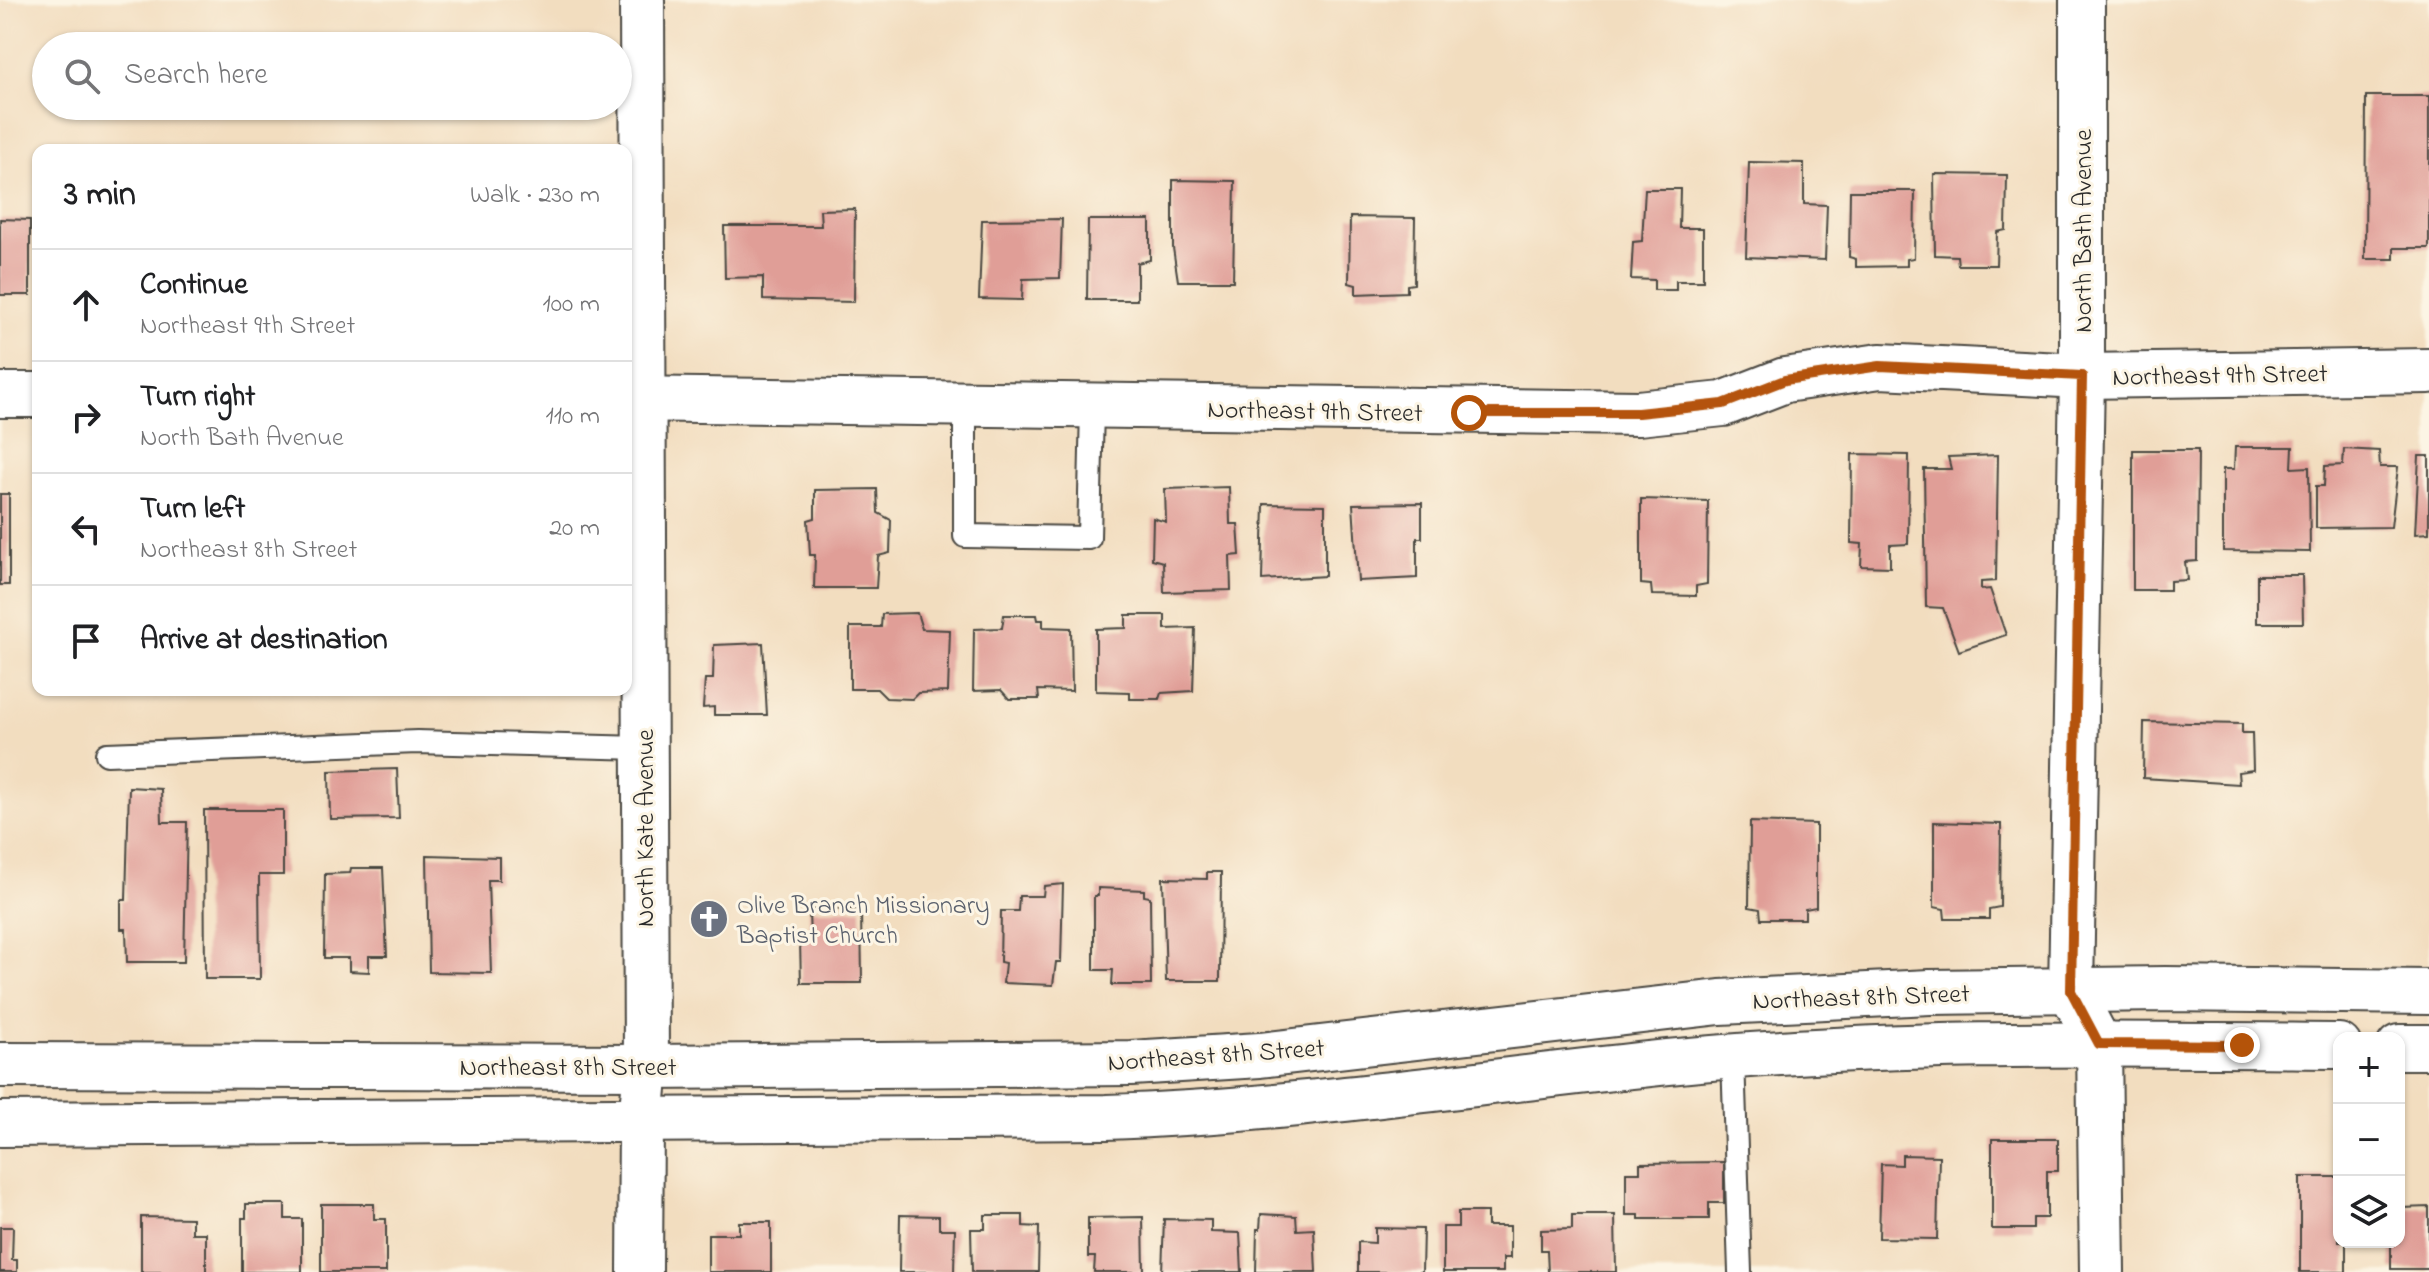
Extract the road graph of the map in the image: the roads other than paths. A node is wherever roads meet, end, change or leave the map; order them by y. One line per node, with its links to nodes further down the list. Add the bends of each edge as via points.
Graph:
1 (642, 0): 7 (main road, North Kate Avenue)
2 (2082, 0): 4 (main road, North Bath Avenue)
3 (2429, 371): 4 (main road, Northeast 9th Street)
4 (2082, 376): 9 (main road, Northeast 9th Street, via 1880,366 1785,380 1723,404 1638,413); 12 (main road, North Bath Avenue)
5 (0, 395): 6 (main road)
6 (32, 395)
7 (634, 399): 8 (main road, Northeast 9th Street); 10 (main road, North Kate Avenue)
8 (965, 405): 9 (main road, Northeast 9th Street); 9 (lane, via 965,536 1042,538 1089,538)
9 (1092, 407)
10 (643, 748): 11 (lane, via 417,742); 20 (main road, North Kate Avenue)
11 (107, 754)
12 (2071, 991): 13 (main road, Northeast 8th Street); 14 (main road, North Bath Avenue); 20 (main road, Northeast 8th Street, via 1720,1002 1192,1061)
13 (2429, 992)
14 (2099, 1044): 15 (main road, Northeast 8th Street); 18 (main road, Northeast 8th Street); 25 (main road, North Bath Avenue)
15 (2333, 1046)
16 (2405, 1047): 17 (main road)
17 (2429, 1047)
18 (1733, 1057): 21 (main road, Northeast 8th Street, via 1184,1114); 24 (lane)
19 (0, 1065): 20 (main road, Northeast 8th Street)
20 (646, 1067): 21 (main road, North Kate Avenue)
21 (641, 1121): 22 (main road, Northeast 8th Street); 23 (main road, North Kate Avenue)
22 (0, 1124)
23 (640, 1272)
24 (1740, 1272)
25 (2102, 1272)

